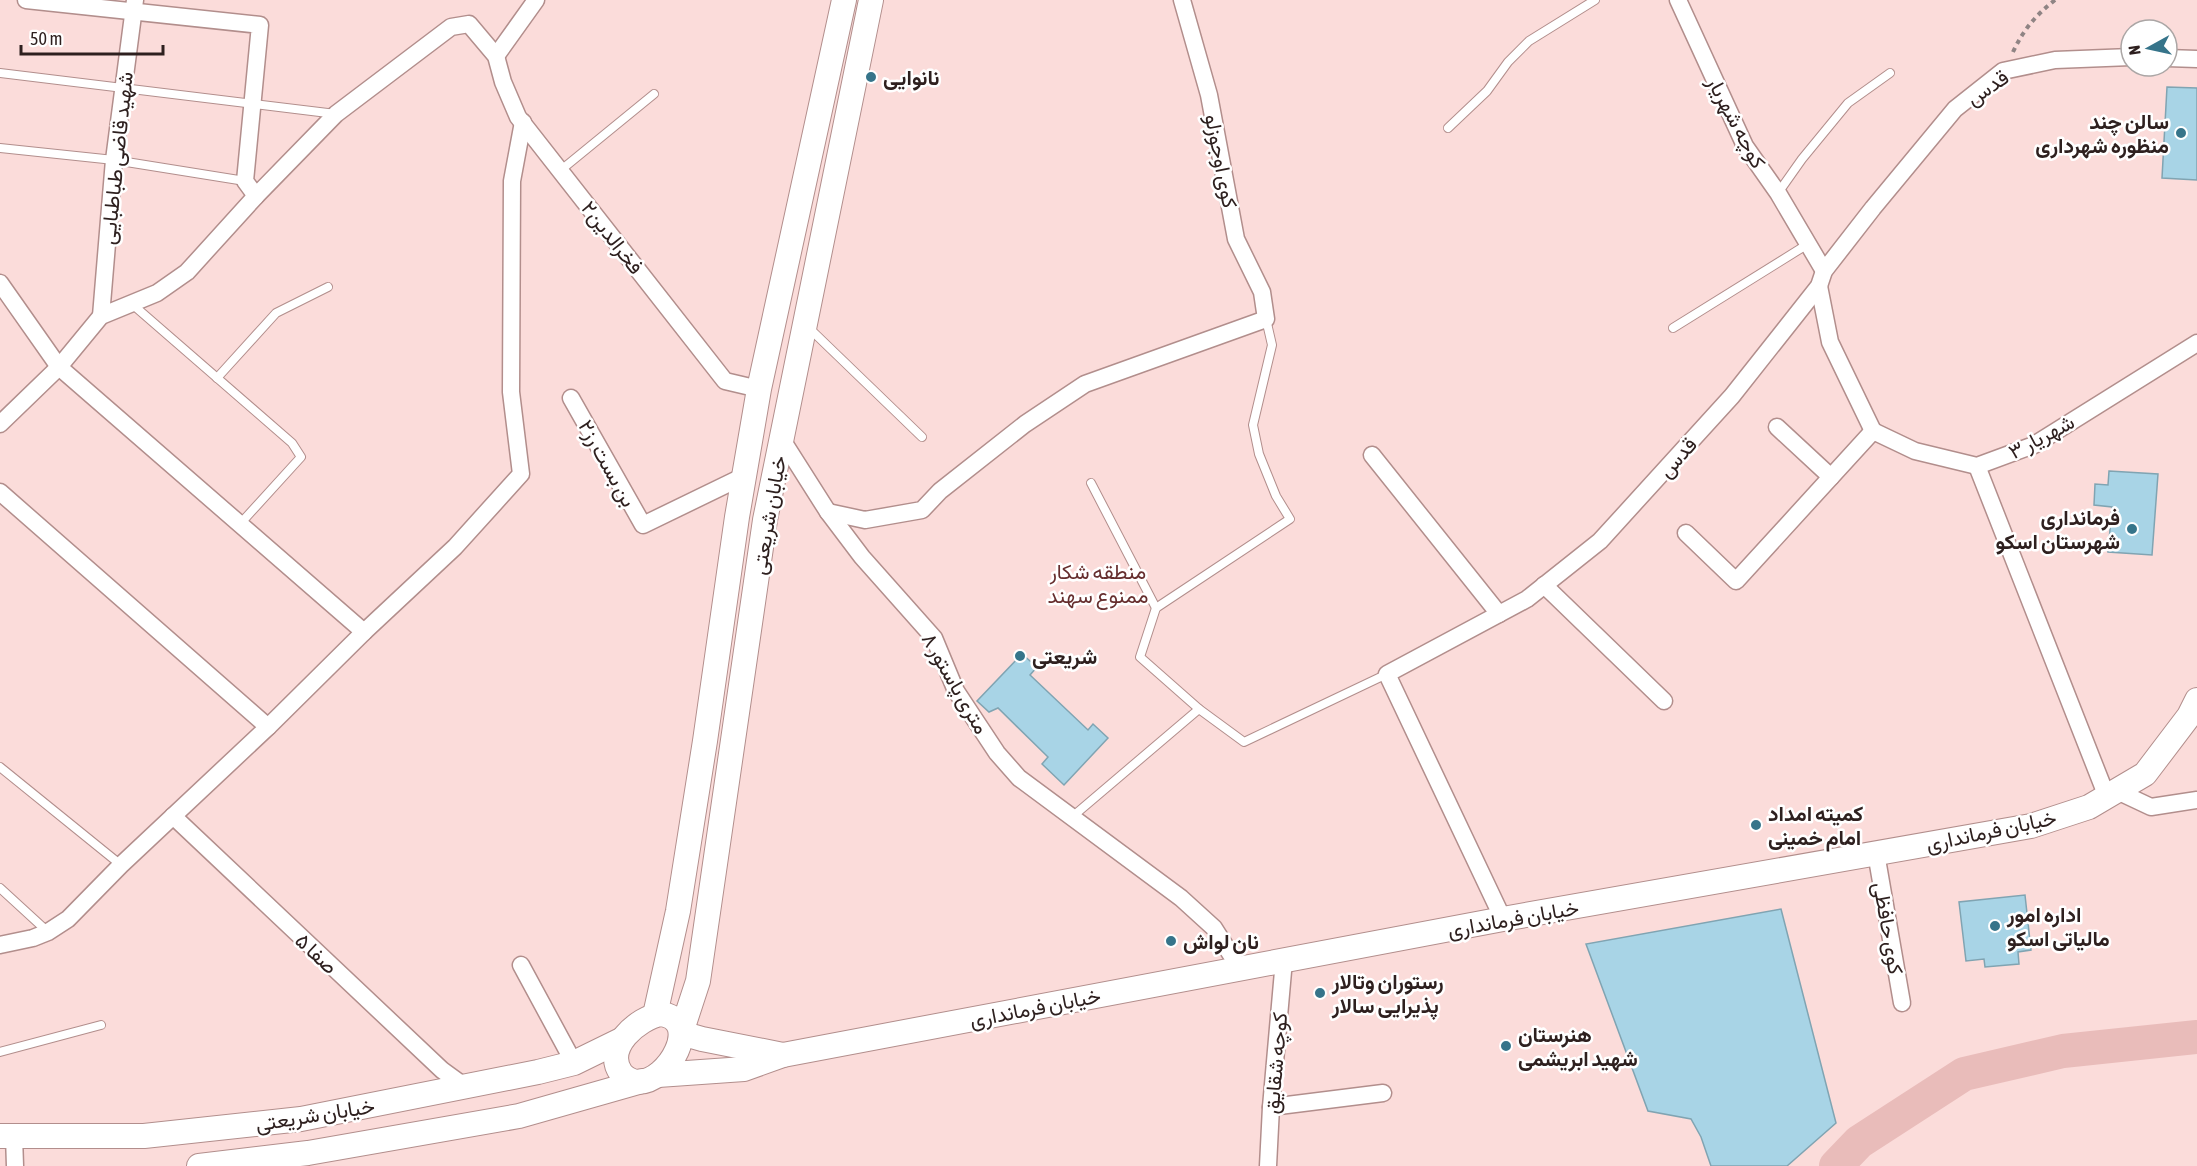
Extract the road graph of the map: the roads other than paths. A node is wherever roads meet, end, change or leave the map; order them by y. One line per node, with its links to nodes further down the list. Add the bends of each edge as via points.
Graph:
1 (26, 0): 8 (street)
2 (536, 0): 9 (street)
3 (844, 0): 22 (main road, خیابان شریعتی)
4 (871, 0): 24 (main road, خیابان شریعتی)
5 (1182, 0): 35 (street, کوی اوجوزلو, via 1209,95 1236,239 1262,292)
6 (1595, 0): 20 (lane, via 1529,41 1487,91)
7 (1678, 0): 27 (street, کوچه شهریار, via 1745,146)
8 (134, 6): 15 (street, شهید قاضی طباطبایی); 17 (street, via 260,25)
9 (496, 56): 18 (street, via 469,24 451,27); 19 (street, فخرالدین۲, via 503,82)
10 (2119, 57): 30 (street, قدس, via 2055,60 2003,71 1955,109 1873,208)
11 (2179, 58): 12 (street)
12 (2197, 59)
13 (0, 73): 15 (lane)
14 (1890, 73): 27 (lane, via 1848,103)
15 (122, 87): 17 (lane); 23 (street, شهید قاضی طباطبایی)
16 (654, 94): 25 (lane)
17 (253, 102): 18 (lane); 26 (street)
18 (336, 114): 28 (street)
19 (523, 122): 25 (street, فخرالدین۲); 60 (street, via 512,181 511,392 521,474 455,547)
20 (1448, 128)
21 (0, 148): 23 (lane)
22 (809, 153): 24 (main road); 41 (main road, خیابان شریعتی)
23 (114, 160): 26 (lane); 34 (street, شهید قاضی طباطبایی)
24 (838, 160): 36 (main road, خیابان شریعتی)
25 (561, 171): 41 (street, فخرالدین۲, via 725,381)
26 (245, 182): 28 (street)
27 (1778, 193): 29 (street, کوچه شهریار)
28 (256, 196): 33 (street, via 187,272 157,293)
29 (1808, 244): 30 (street, کوچه شهریار); 37 (lane)
30 (1822, 278): 45 (street, کوچه شهریار, via 1830,342); 57 (street, قدس, via 1732,396 1646,492 1600,541)
31 (0, 283): 39 (street)
32 (328, 287): 40 (lane, via 276,314)
33 (132, 304): 34 (street); 40 (lane)
34 (101, 316): 39 (street)
35 (1266, 320): 54 (street, via 1085,384 1008,438 922,510 865,520); 58 (lane, via 1272,345 1253,425 1259,454 1290,519)
36 (804, 324): 46 (lane); 47 (main road, خیابان شریعتی)
37 (1673, 328)
38 (2197, 343): 49 (street, شهریار ۳, via 2034,445)
39 (59, 367): 43 (street); 55 (street)
40 (217, 378): 55 (lane, via 292,443 301,457)
41 (759, 389): 50 (main road, خیابان شریعتی)
42 (571, 398): 50 (street, بن بست رز۲, via 643,525)
43 (0, 424)
44 (1777, 427): 51 (street)
45 (1872, 431): 49 (street, via 1916,451); 51 (street)
46 (922, 437)
47 (781, 438): 54 (street, ۸ متری پاستور); 75 (main road, خیابان شریعتی, via 765,520)
48 (1372, 455): 59 (street)
49 (1977, 466): 67 (street)
50 (744, 477): 74 (main road, خیابان شریعتی)
51 (1831, 477): 56 (street, via 1736,581)
52 (1091, 483): 58 (lane)
53 (0, 492): 65 (street)
54 (828, 512): 70 (street, ۸ متری پاستور, via 934,638 956,691 997,753 1019,778)
55 (240, 524): 60 (street)
56 (1686, 532)
57 (1544, 585): 59 (street, قدس); 63 (street)
58 (1156, 608): 64 (lane, via 1140,657)
59 (1499, 614): 61 (street, قدس)
60 (364, 632): 65 (street)
61 (1387, 674): 64 (lane, via 1244,742); 76 (street)
62 (2197, 700): 67 (main road, خیابان فرمانداری, via 2145,774)
63 (1664, 701)
64 (1199, 709): 70 (lane)
65 (268, 727): 69 (street)
66 (0, 767): 72 (lane)
67 (2112, 794): 68 (street, via 2151,807); 71 (main road, خیابان فرمانداری, via 2090,807 2031,826)
68 (2197, 800)
69 (173, 816): 72 (street); 91 (street, صفا ۵, via 442,1070)
70 (1072, 817): 81 (street, ۸ متری پاستور, via 1181,898 1214,928)
71 (1876, 853): 76 (main road, خیابان فرمانداری); 82 (street, کوی حافظی)
72 (121, 865): 77 (street, via 68,920)
73 (0, 888): 77 (lane)
74 (678, 911): 75 (main road); 83 (main road, خیابان شریعتی)
75 (707, 916): 85 (main road, خیابان شریعتی, via 698,981)
76 (1503, 919): 79 (main road, خیابان فرمانداری)
77 (48, 932): 78 (street)
78 (0, 945)
79 (1284, 960): 81 (main road, خیابان فرمانداری); 93 (street, کوچه شقایق)
80 (521, 965): 89 (street)
81 (1240, 969): 88 (main road, خیابان فرمانداری)
82 (1902, 1003)
83 (654, 1015): 85 (main road, via 670,1016); 86 (main road)
84 (101, 1025): 87 (lane)
85 (681, 1033): 88 (main road, خیابان فرمانداری); 90 (main road, via 672,1062)
86 (621, 1040): 89 (main road, خیابان شریعتی); 90 (main road, via 617,1050 622,1075 630,1080)
87 (0, 1052)
88 (783, 1055): 90 (main road, خیابان فرمانداری, via 744,1069)
89 (574, 1062): 91 (main road, خیابان شریعتی)
90 (650, 1078): 96 (main road, خیابان شریعتی, via 519,1116)
91 (464, 1086): 94 (main road, خیابان شریعتی)
92 (1383, 1093): 93 (street)
93 (1271, 1107): 100 (street, کوچه شقایق)
94 (301, 1119): 95 (main road, خیابان شریعتی, via 144,1136); 96 (main road)
95 (7, 1136): 98 (street)
96 (308, 1153): 97 (main road, خیابان شریعتی)
97 (260, 1162): 99 (main road, خیابان شریعتی)
98 (15, 1166)
99 (199, 1166)
100 (1268, 1166)

